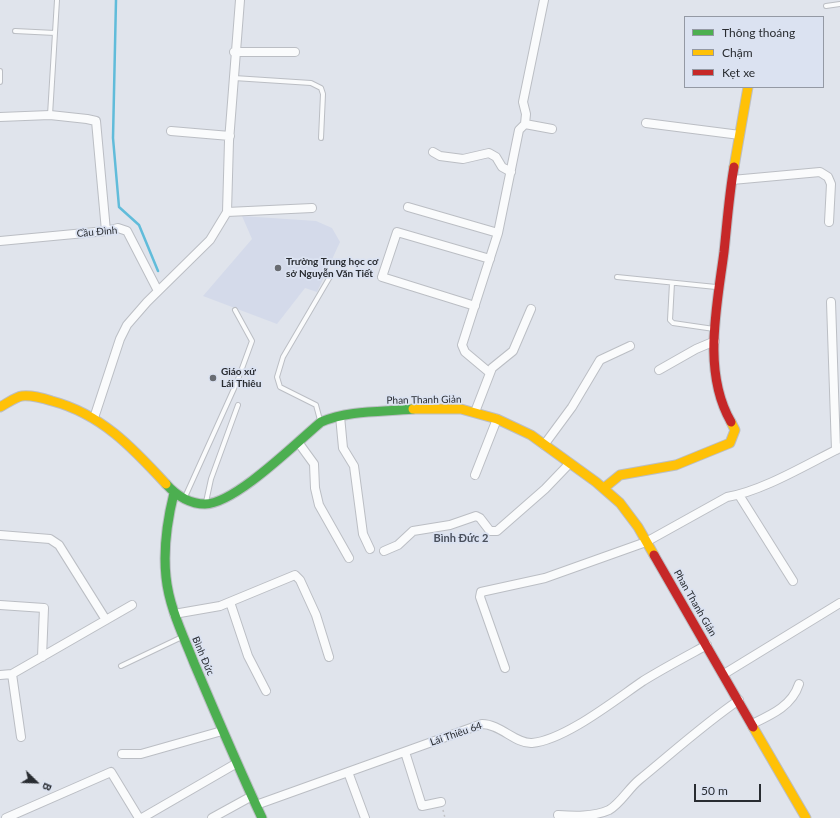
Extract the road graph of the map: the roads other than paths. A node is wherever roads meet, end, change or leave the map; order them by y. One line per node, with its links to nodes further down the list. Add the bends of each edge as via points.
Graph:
1 (57, 0): 7 (lane)
2 (240, 0): 8 (street)
3 (544, 0): 17 (street, via 523,102)
4 (840, 4): 5 (lane)
5 (826, 6)
6 (15, 31): 7 (lane)
7 (55, 34): 14 (lane)
8 (234, 52): 9 (street); 11 (street)
9 (295, 52)
10 (0, 71): 12 (lane)
11 (234, 78): 20 (street); 22 (lane, via 311,83 321,88)
12 (0, 82)
13 (746, 88): 21 (street)
14 (50, 115): 15 (street); 30 (street, via 96,121)
15 (0, 118)
16 (646, 123): 21 (street)
17 (525, 124): 18 (street); 24 (street, via 520,130)
18 (552, 129)
19 (171, 131): 20 (street)
20 (230, 136): 28 (street)
21 (740, 136): 25 (street)
22 (321, 138)
23 (433, 152): 24 (street, via 440,156 463,159 489,153 496,156 502,167)
24 (511, 172): 31 (street)
25 (732, 180): 29 (street, via 820,172 828,176 831,184); 37 (street)
26 (408, 207): 31 (street)
27 (312, 208): 28 (street)
28 (227, 212): 38 (street, via 210,240)
29 (830, 222)
30 (106, 231): 32 (street, Cầu Đình); 38 (street, Cầu Đình, via 118,228 127,231)
31 (498, 233): 33 (street)
32 (0, 241)
33 (490, 259): 40 (street); 40 (street, via 397,232 382,277)
34 (331, 276): 54 (lane, via 283,357 277,377 280,387 316,405)
35 (617, 277): 36 (lane)
36 (672, 283): 37 (lane); 43 (lane, via 670,320 673,323)
37 (718, 287): 43 (street)
38 (158, 291): 52 (street, via 127,326 120,339)
39 (831, 302): 57 (street)
40 (475, 306): 47 (street, via 462,345 465,352)
41 (531, 309): 47 (street, via 513,351 492,368)
42 (235, 310): 63 (lane, via 252,341 237,382)
43 (716, 329): 44 (street)
44 (715, 341): 46 (street); 60 (street, via 717,382 723,408 735,430 730,443 705,451 676,465 620,475)
45 (630, 346): 56 (street, via 600,360 572,407)
46 (660, 370)
47 (490, 373): 50 (street)
48 (238, 405): 64 (lane, via 211,479)
49 (0, 407): 52 (street, Phan Thanh Giản, via 20,396 33,396 70,406)
50 (475, 412): 51 (street, Phan Thanh Giản, via 461,409 416,409); 53 (street, Phan Thanh Giản)
51 (340, 416): 54 (street, Phan Thanh Giản); 67 (street, via 343,448 354,466 363,534)
52 (94, 418): 61 (street, Phan Thanh Giản, via 132,447)
53 (497, 419): 56 (street, Phan Thanh Giản, via 531,435); 59 (street)
54 (321, 422): 55 (street, Phan Thanh Giản)
55 (298, 442): 64 (street, Phan Thanh Giản, via 252,481 221,501); 69 (street, via 314,464 319,505)
56 (544, 445): 58 (street, Phan Thanh Giản)
57 (838, 449): 62 (street)
58 (569, 464): 60 (street, Phan Thanh Giản); 68 (street, via 497,531 490,531 476,516 439,528 413,531 398,545)
59 (475, 475)
60 (604, 488): 66 (street, Phan Thanh Giản, via 620,502)
61 (174, 493): 63 (street, Phan Thanh Giản); 75 (street, Bình Đức, via 167,520 164,550 165,583)
62 (739, 495): 66 (street, via 727,497); 70 (street)
63 (184, 499): 64 (street, Phan Thanh Giản)
64 (206, 504)
65 (0, 535): 76 (street, via 50,539 59,545)
66 (646, 542): 78 (street, Phan Thanh Giản); 82 (street, via 545,578 481,592 480,597)
67 (370, 549)
68 (384, 551)
69 (349, 558)
70 (793, 581)
71 (230, 602): 75 (street); 80 (street, via 295,575 300,580 316,615); 87 (street, via 248,656)
72 (840, 603): 84 (street)
73 (0, 605): 79 (street, via 44,608)
74 (132, 605): 76 (street)
75 (174, 614): 77 (street, Bình Đức)
76 (106, 620): 79 (street)
77 (183, 637): 81 (lane); 90 (street, Bình Đức)
78 (707, 645): 84 (street, Phan Thanh Giản); 92 (street, Lái Thiêu 64, via 669,665 565,732 540,742 530,743 490,724 482,724)
79 (42, 657): 83 (street)
80 (329, 657)
81 (121, 666)
82 (505, 668)
83 (12, 674): 85 (street); 91 (street)
84 (724, 674): 88 (street, Phan Thanh Giản)
85 (0, 675)
86 (799, 684): 89 (street, via 795,695 785,706)
87 (266, 691)
88 (739, 700): 89 (street, Phan Thanh Giản); 99 (street, via 710,720 610,809)
89 (752, 724): 106 (street, Phan Thanh Giản)
90 (222, 731): 93 (street, via 141,754); 94 (street, Bình Đức)
91 (21, 737)
92 (405, 752): 95 (street, Lái Thiêu 64); 97 (street, via 422,806)
93 (122, 754)
94 (237, 763): 96 (street, Bình Đức); 102 (street)
95 (348, 772): 96 (street, Lái Thiêu 64); 105 (street)
96 (254, 801): 103 (street, Lái Thiêu 64); 104 (street, Bình Đức)
97 (442, 802)
98 (558, 815): 99 (street)
99 (592, 816)
100 (6, 818): 101 (street, via 111,772)
101 (139, 818)
102 (142, 818)
103 (212, 818)
104 (262, 818)
105 (365, 818)
106 (806, 818)

